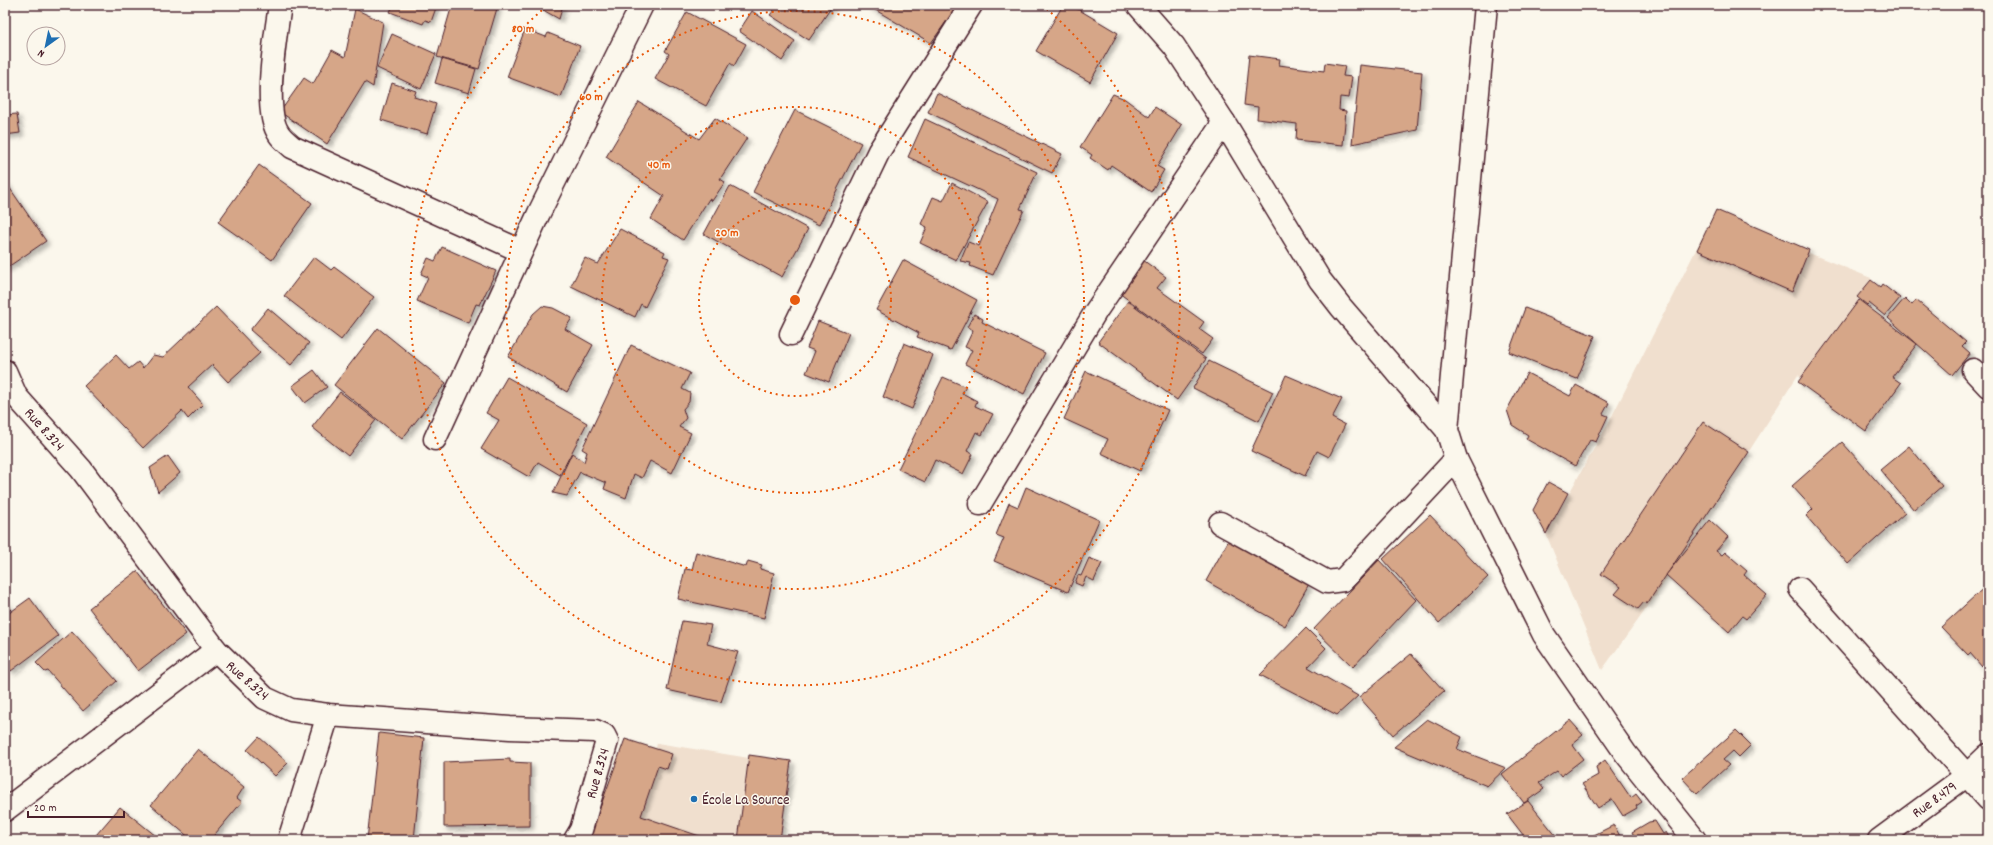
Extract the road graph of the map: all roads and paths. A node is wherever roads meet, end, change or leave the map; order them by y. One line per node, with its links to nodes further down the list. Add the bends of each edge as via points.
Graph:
1 (280, 5): 7 (street, via 272,63 272,114 278,133 292,147)
2 (642, 5): 7 (street)
3 (971, 5): 8 (street, via 879,151)
4 (1138, 5): 6 (street, via 1174,46)
5 (1486, 5): 13 (street)
6 (1224, 122): 13 (street, via 1320,280 1341,308); 16 (street, via 1096,311)
7 (521, 251): 14 (street)
8 (791, 334)
9 (1973, 370): 11 (street)
10 (5, 372): 12 (street, Rue 8.324)
11 (1988, 386)
12 (11, 401): 19 (street, Rue 8.324, via 81,469)
13 (1447, 430): 15 (street)
14 (435, 439)
15 (1456, 459): 17 (street, via 1343,580 1327,582); 27 (street, via 1544,635 1626,754)
16 (980, 504)
17 (1220, 523)
18 (1800, 589): 22 (street)
19 (216, 650): 20 (street, Rue 8.324, via 265,698 291,710); 24 (street)
20 (328, 715): 25 (street, Rue 8.324, via 510,728 595,731 607,741); 26 (street)
21 (1988, 755): 22 (street, Rue 8.479)
22 (1966, 776): 23 (street); 28 (street, Rue 8.479)
23 (1988, 799)
24 (5, 810)
25 (578, 835)
26 (289, 840)
27 (1696, 840)
28 (1879, 840)

